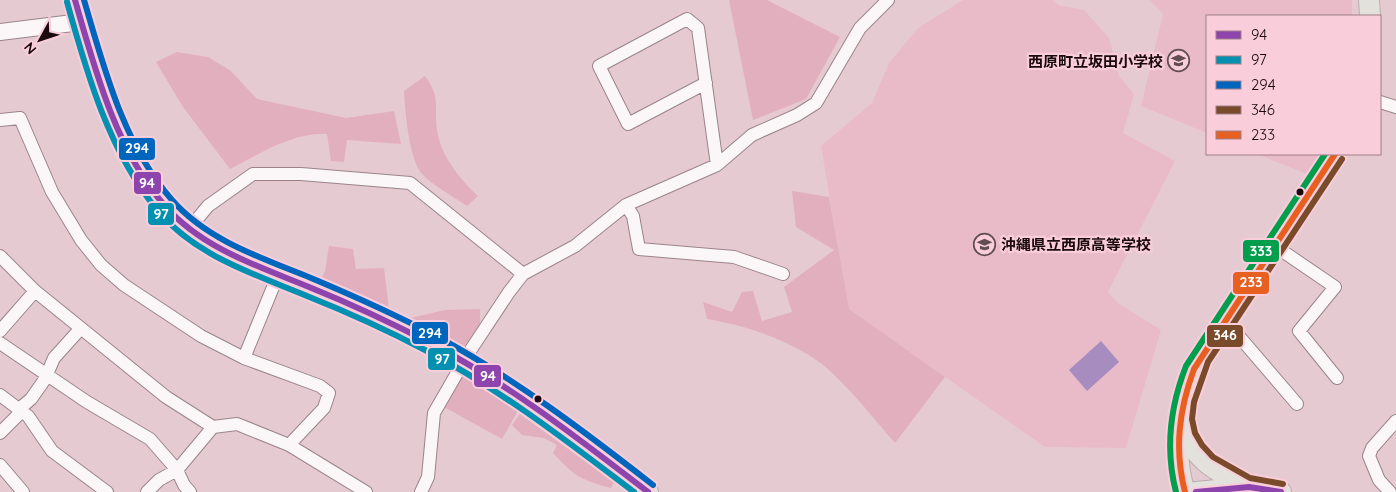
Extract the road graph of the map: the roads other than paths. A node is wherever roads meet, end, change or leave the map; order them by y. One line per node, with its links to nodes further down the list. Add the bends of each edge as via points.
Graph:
1 (75, 0): 5 (main road)
2 (888, 0): 12 (street, via 860,28 816,103 752,135)
3 (1369, 0): 4 (main road)
4 (1370, 15)
5 (81, 22): 6 (street); 14 (main road, via 132,158 154,192)
6 (0, 32)
7 (706, 83): 7 (street, via 698,28 687,19 599,66 628,124); 12 (street)
8 (1381, 102): 9 (street)
9 (1396, 107)
10 (0, 120): 25 (street, via 20,118 52,192 101,265 124,285 201,336)
11 (1334, 155): 15 (main road)
12 (716, 165): 13 (street)
13 (626, 205): 17 (street, via 575,246); 18 (street, via 633,216 639,249 734,257)
14 (189, 229): 17 (street, via 208,206 253,174 274,172 410,183); 19 (main road, via 232,255)
15 (1275, 246): 21 (main road); 28 (street, via 1335,288 1299,331)
16 (0, 256): 20 (street)
17 (523, 274): 26 (street)
18 (783, 274)
19 (278, 275): 25 (street); 26 (main road, via 352,305)
20 (35, 291): 22 (street); 23 (street)
21 (1225, 320): 30 (main road, via 1200,358); 31 (street)
22 (81, 328): 27 (street, via 54,358); 34 (street, via 166,397)
23 (0, 331)
24 (0, 343): 27 (street)
25 (244, 358): 36 (street, via 320,386 329,393 324,408)
26 (463, 361): 45 (street, via 434,413 428,477); 46 (main road, via 520,395)
27 (47, 374): 32 (street); 38 (street, via 150,439)
28 (1337, 378)
29 (0, 395): 32 (street)
30 (1182, 404): 39 (main road, via 1186,432 1197,455 1209,467); 47 (main road, via 1178,455)
31 (1297, 404)
32 (20, 410): 35 (street); 41 (street, via 28,416 52,451)
33 (1396, 421): 49 (street, via 1372,448 1369,456 1379,480)
34 (213, 427): 36 (street, via 237,424); 38 (street)
35 (0, 432)
36 (289, 445): 44 (street)
37 (0, 465): 40 (street)
38 (177, 470): 42 (street, via 159,480); 43 (street)
39 (1263, 490): 48 (main road)
40 (22, 492)
41 (107, 492)
42 (147, 492)
43 (190, 492)
44 (366, 492)
45 (421, 492)
46 (648, 492)
47 (1185, 492)
48 (1196, 492)
49 (1390, 492)

